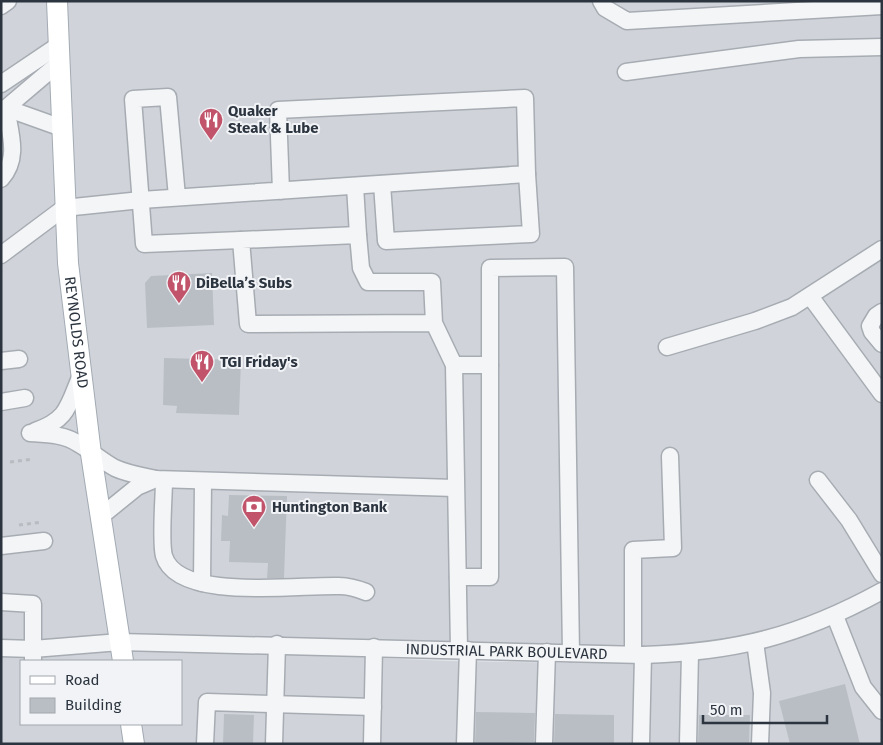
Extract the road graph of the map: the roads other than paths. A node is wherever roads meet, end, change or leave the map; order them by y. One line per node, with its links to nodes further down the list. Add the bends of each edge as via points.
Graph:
1 (8, 1): 4 (street)
2 (57, 1): 7 (main road, REYNOLDS ROAD)
3 (601, 1): 5 (street, via 605,8 627,21)
4 (1, 6)
5 (882, 6)
6 (882, 47): 8 (street, via 799,49)
7 (59, 54): 9 (street); 10 (street); 11 (main road, REYNOLDS ROAD)
8 (626, 72)
9 (1, 84)
10 (6, 108): 11 (street); 13 (street, via 13,146 10,169)
11 (62, 128): 19 (main road, REYNOLDS ROAD)
12 (527, 174): 14 (street); 14 (street, via 531,234 386,241); 16 (street, via 525,98 278,110)
13 (1, 179)
14 (382, 184): 15 (street)
15 (355, 186): 16 (street); 20 (street)
16 (280, 190): 17 (street)
17 (177, 197): 18 (street); 18 (street, via 168,97 134,99)
18 (141, 200): 19 (street); 21 (street, via 144,244)
19 (64, 208): 23 (street); 33 (main road, REYNOLDS ROAD)
20 (358, 235): 21 (street); 26 (street, via 361,268 368,282 432,282)
21 (241, 240): 26 (street, via 248,324)
22 (882, 249): 24 (street)
23 (1, 255)
24 (810, 296): 28 (street, via 754,322); 34 (street)
25 (882, 312): 27 (street, via 870,326)
26 (434, 323): 31 (street)
27 (882, 344)
28 (667, 347)
29 (19, 359): 30 (street)
30 (1, 361)
31 (454, 365): 32 (street); 42 (street)
32 (490, 365): 47 (street, via 490,577); 60 (street, via 490,268 564,267)
33 (82, 375): 37 (main road, REYNOLDS ROAD); 37 (street, via 66,412 59,420 30,433 66,438)
34 (882, 394)
35 (25, 398): 36 (street)
36 (1, 402)
37 (91, 454): 39 (street, via 128,473); 43 (main road, REYNOLDS ROAD)
38 (670, 456): 63 (street, via 673,548 633,550)
39 (160, 480): 41 (street); 43 (street, via 137,487); 48 (street, via 164,555 169,568 175,574)
40 (818, 480): 46 (street, via 849,520)
41 (203, 482): 42 (street); 48 (street)
42 (455, 488): 47 (street)
43 (100, 517): 58 (main road, REYNOLDS ROAD)
44 (44, 541): 45 (street)
45 (1, 546)
46 (882, 574)
47 (458, 577): 57 (street)
48 (202, 583): 49 (street, via 286,589 342,586)
49 (366, 592)
50 (882, 592): 52 (street, INDUSTRIAL PARK BOULEVARD)
51 (1, 603): 62 (street, via 33,604)
52 (835, 616): 53 (street, INDUSTRIAL PARK BOULEVARD, via 785,635); 66 (street, via 863,687)
53 (755, 642): 61 (street, INDUSTRIAL PARK BOULEVARD); 76 (street, via 762,693)
54 (277, 644): 55 (street, INDUSTRIAL PARK BOULEVARD); 58 (street, INDUSTRIAL PARK BOULEVARD); 64 (street)
55 (374, 647): 57 (street, INDUSTRIAL PARK BOULEVARD); 65 (street)
56 (1, 648): 62 (street, INDUSTRIAL PARK BOULEVARD)
57 (463, 650): 59 (street, INDUSTRIAL PARK BOULEVARD); 72 (street)
58 (121, 651): 62 (street, INDUSTRIAL PARK BOULEVARD)
59 (547, 652): 60 (street, INDUSTRIAL PARK BOULEVARD); 73 (street)
60 (571, 653): 63 (street, INDUSTRIAL PARK BOULEVARD)
61 (690, 653): 63 (street, INDUSTRIAL PARK BOULEVARD); 75 (street)
62 (33, 655)
63 (638, 655): 74 (street)
64 (275, 704): 65 (street); 69 (street, via 207,702); 70 (street)
65 (372, 707): 71 (street)
66 (882, 711)
67 (132, 725): 68 (main road)
68 (134, 744)
69 (205, 744)
70 (274, 744)
71 (372, 744)
72 (465, 744)
73 (544, 744)
74 (641, 744)
75 (688, 744)
76 (760, 744)

